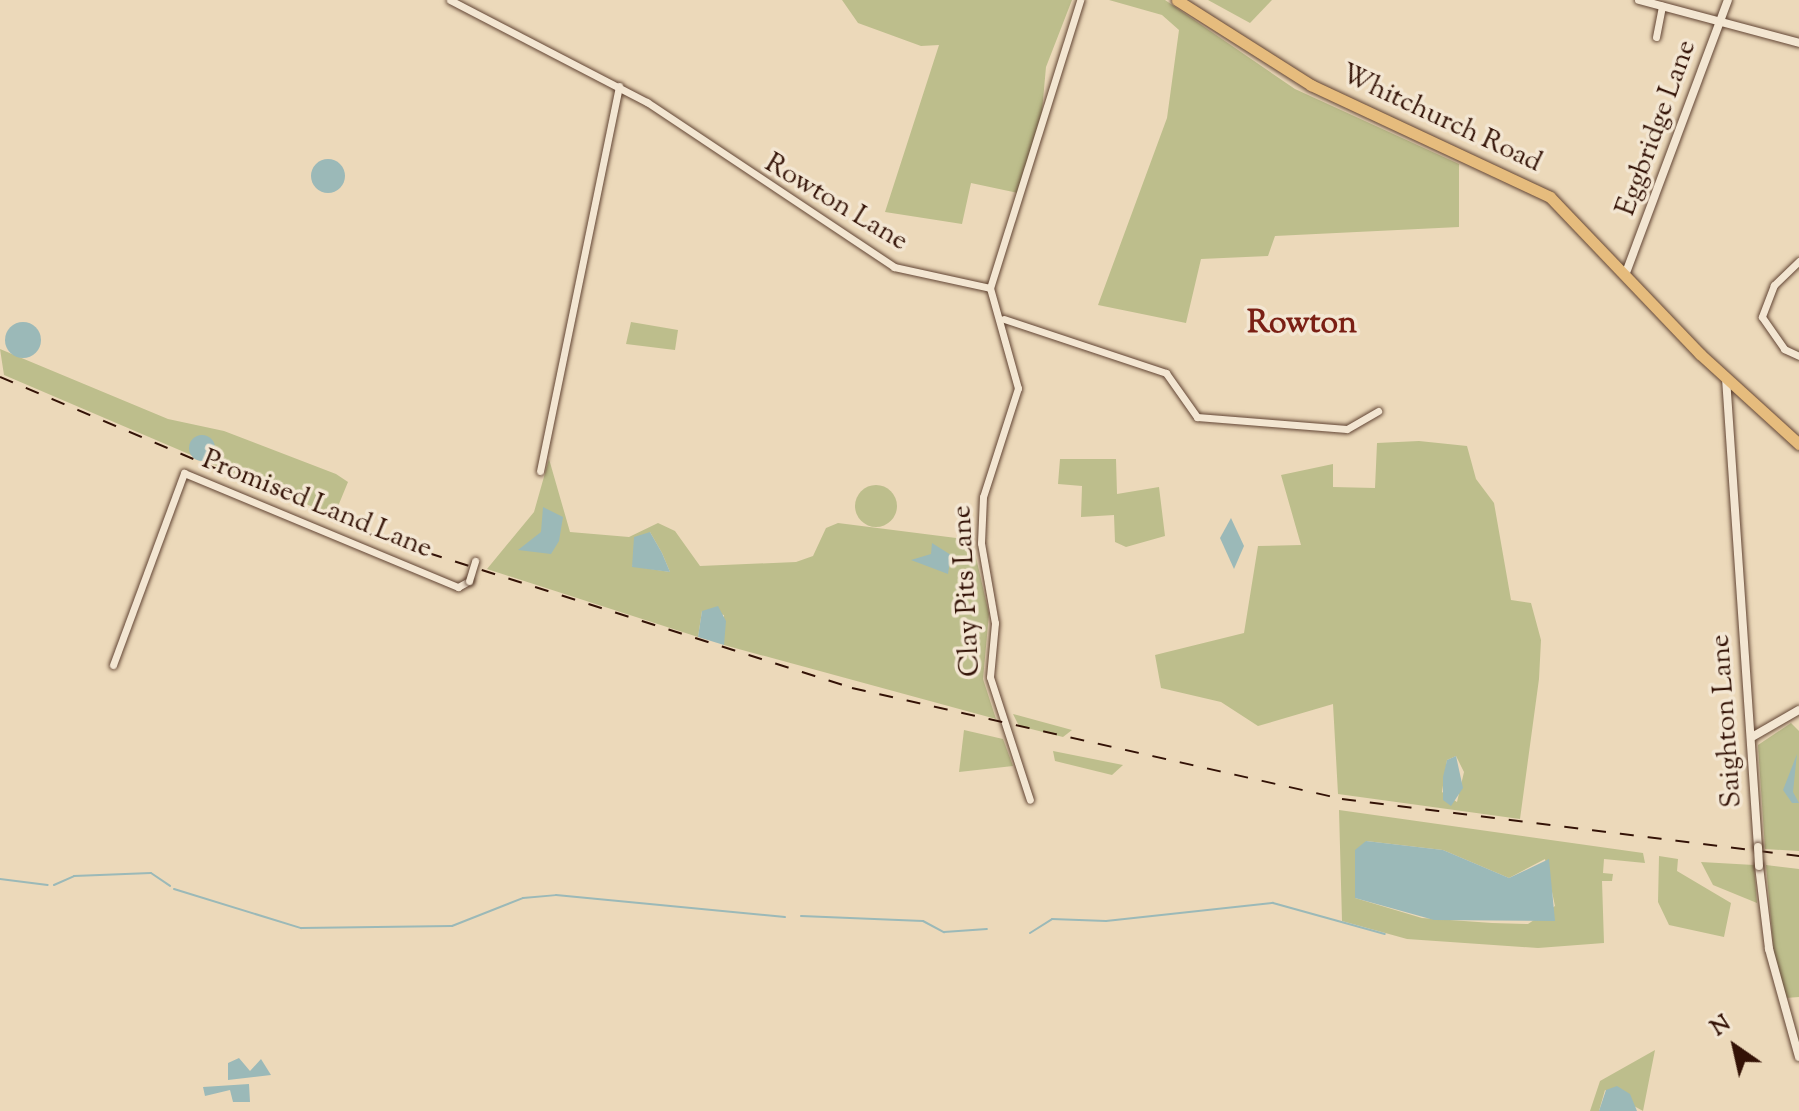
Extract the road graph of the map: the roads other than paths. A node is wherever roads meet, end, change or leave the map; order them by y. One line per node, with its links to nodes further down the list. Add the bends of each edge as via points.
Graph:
1 (450, 0): 10 (street, Rowton Lane)
2 (1080, 0): 13 (street)
3 (1177, 0): 12 (highway, Whitchurch Road, via 1311,85 1530,182)
4 (1639, 0): 6 (street)
5 (1728, 0): 7 (street, Eggbridge Lane)
6 (1662, 6): 7 (street); 8 (street)
7 (1719, 23): 9 (street); 12 (street, Eggbridge Lane)
8 (1656, 37)
9 (1799, 43)
10 (619, 86): 13 (street, Rowton Lane, via 894,267); 19 (street)
11 (1799, 261): 15 (street, via 1768,293 1762,317 1784,349)
12 (1627, 270): 16 (highway, Whitchurch Road)
13 (990, 288): 14 (street, Clay Pits Lane)
14 (1002, 318): 17 (street, via 1166,373 1197,417 1347,429); 24 (street, Clay Pits Lane, via 1018,388 988,473 981,543 995,623 990,677 1018,747)
15 (1799, 356)
16 (1726, 378): 18 (highway, Whitchurch Road); 23 (street, Saighton Lane)
17 (1378, 411)
18 (1799, 444)
19 (540, 471)
20 (475, 561): 21 (street, Promised Land Lane, bridge, via 469,581 458,587 184,473)
21 (113, 665)
22 (1799, 710): 23 (street)
23 (1752, 737): 25 (street, Saighton Lane, bridge, via 1769,949)
24 (1030, 800)
25 (1799, 1057)

